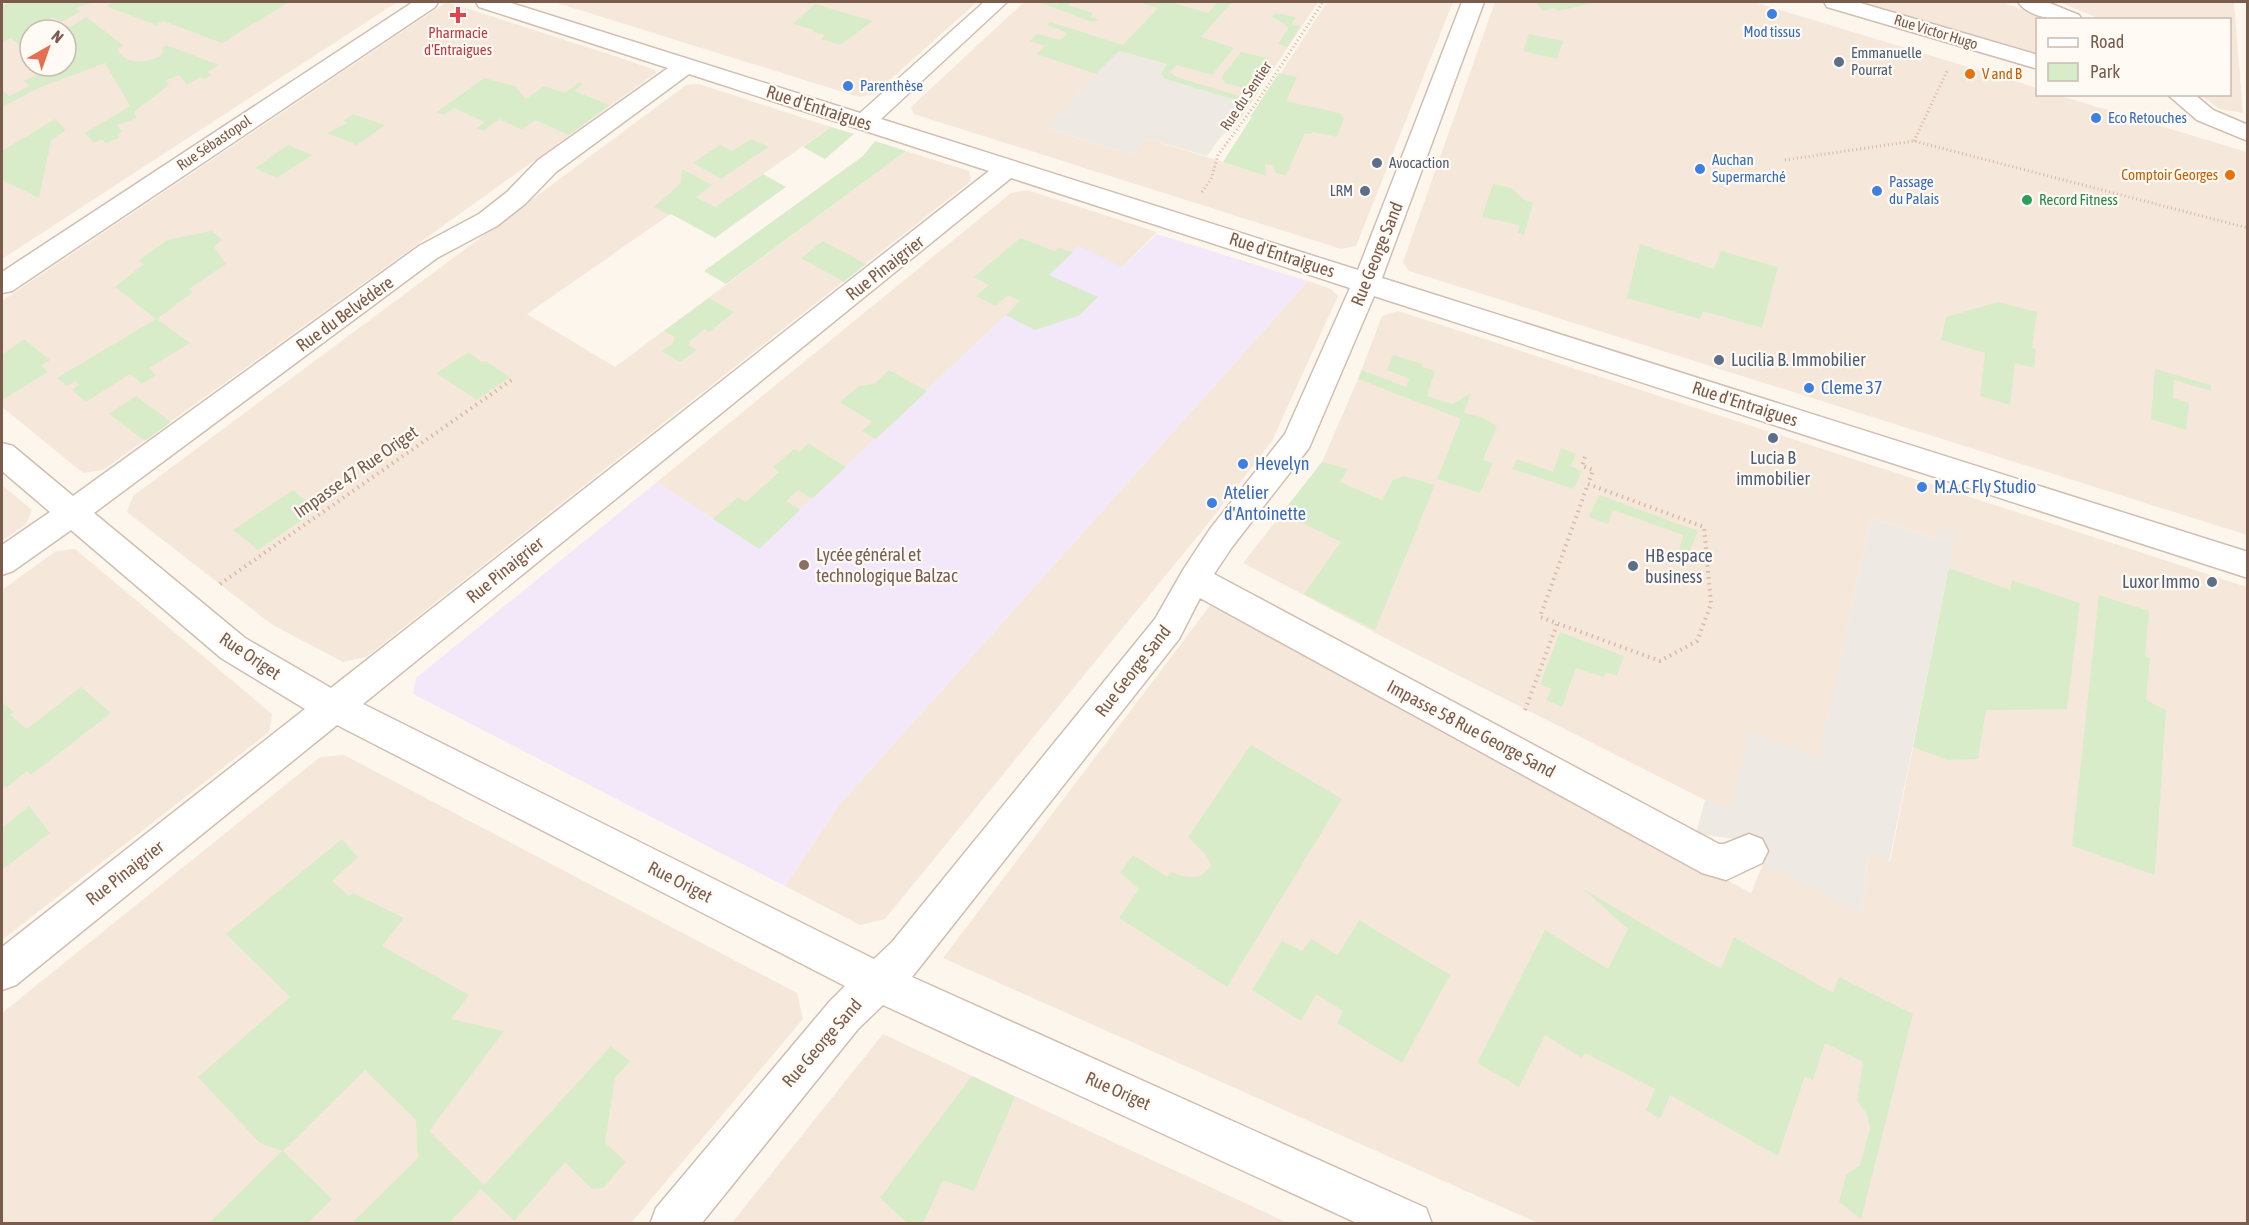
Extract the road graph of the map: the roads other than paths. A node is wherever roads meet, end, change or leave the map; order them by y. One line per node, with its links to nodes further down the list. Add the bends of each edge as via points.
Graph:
1 (428, 2): 15 (street, Rue Sébastopol)
2 (487, 2): 9 (street, Rue d'Entraigues)
3 (996, 2): 11 (street)
4 (1473, 2): 14 (street, Rue George Sand)
5 (1835, 2): 8 (street, Rue Victor Hugo)
6 (2029, 2): 7 (street)
7 (2066, 18)
8 (2036, 62)
9 (687, 65): 11 (street, Rue d'Entraigues); 17 (street, Rue du Belvédère, via 547,166 488,220 428,252)
10 (2181, 96): 12 (street, via 2205,114)
11 (864, 122): 13 (street, Rue d'Entraigues)
12 (2247, 134)
13 (1007, 168): 14 (street, Rue d'Entraigues); 21 (street, Rue Pinaigrier)
14 (1366, 282): 19 (street, Rue d'Entraigues); 20 (street, Rue George Sand, via 1298,440)
15 (2, 284)
16 (2, 454): 17 (street, Rue Origet)
17 (71, 513): 18 (street, Rue du Belvédère); 21 (street, Rue Origet, via 233,648)
18 (2, 562)
19 (2247, 565)
20 (1194, 579): 22 (street, Impasse 58 Rue George Sand, via 1715,861 1726,862); 24 (street, Rue George Sand, via 1167,629 906,956)
21 (334, 706): 23 (street, Rue Pinaigrier); 24 (street, Rue Origet)
22 (1749, 850)
23 (2, 971)
24 (878, 982): 25 (street, Rue George Sand, via 844,1015); 26 (street, Rue Origet)
25 (672, 1224)
26 (1410, 1224)

